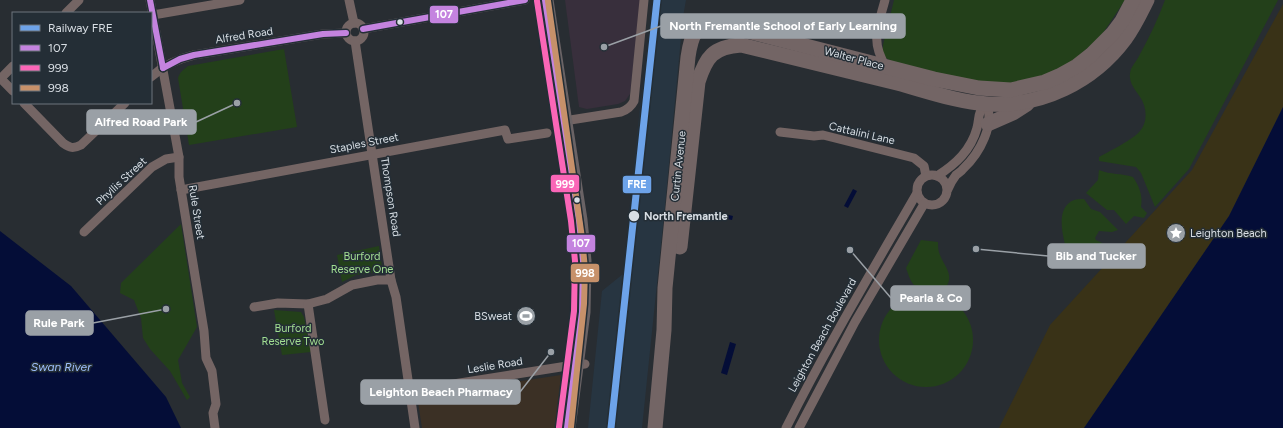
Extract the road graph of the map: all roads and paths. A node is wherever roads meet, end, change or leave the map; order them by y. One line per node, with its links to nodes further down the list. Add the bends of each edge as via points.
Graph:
1 (79, 0): 12 (street)
2 (150, 0): 13 (street, Rule Street)
3 (240, 0): 13 (street)
4 (349, 0): 14 (street)
5 (525, 0): 15 (street)
6 (545, 0): 32 (highway)
7 (556, 0): 32 (highway)
8 (644, 0): 32 (street, via 632,104 620,112)
9 (885, 0): 21 (street, via 878,27 877,47)
10 (1132, 0): 27 (main road, Walter Place, via 1113,33 1077,66 1045,82)
11 (1147, 0): 28 (main road, via 1124,40 1095,70 1072,85)
12 (67, 12)
13 (153, 15): 22 (street, Rule Street)
14 (354, 23): 15 (street, via 360,24); 17 (street, via 347,28)
15 (363, 29): 18 (street, via 362,37)
16 (698, 29): 21 (main road, Walter Place, via 705,25 720,24); 48 (main road, Curtin Avenue, via 692,39 688,57 665,288)
17 (346, 33): 18 (street, via 350,40); 22 (street, Alfred Road, via 323,34 194,55)
18 (355, 41): 36 (street, Thompson Road)
19 (718, 50): 31 (main road, Walter Place, via 741,45 943,96); 48 (main road, Curtin Avenue, via 706,61 698,82 674,292)
20 (12, 67): 24 (street)
21 (886, 67): 25 (main road, Walter Place)
22 (163, 68): 23 (street, Alfred Road); 37 (street, Rule Street)
23 (152, 76)
24 (0, 78): 26 (street)
25 (970, 87): 27 (main road, Walter Place); 31 (street)
26 (12, 90)
27 (1012, 90): 31 (street, via 1001,93)
28 (1033, 100): 31 (main road, Walter Place); 33 (main road, via 1013,113)
29 (25, 104): 30 (street, via 70,148 81,145)
30 (124, 104)
31 (986, 104): 33 (street, via 990,113); 39 (street, via 980,111 976,129 963,156)
32 (568, 121): 49 (highway, via 583,261)
33 (988, 124): 40 (street, via 977,152 956,175)
34 (780, 132): 38 (street, Cattalini Lane, via 823,135 914,158 924,166)
35 (547, 133): 36 (street, Staples Street, via 508,139 505,130)
36 (372, 154): 41 (street, Staples Street); 45 (street, Thompson Road)
37 (179, 157): 41 (street, Rule Street); 44 (street, Phyllis Street, via 152,167)
38 (926, 176): 39 (street); 42 (street, via 919,183)
39 (937, 176): 40 (street, via 946,183)
40 (948, 189): 43 (street, via 941,203)
41 (181, 190): 52 (street, Rule Street, via 206,358 212,371 216,404 213,413)
42 (917, 193): 43 (street); 57 (street, Leighton Beach Boulevard, via 837,332)
43 (924, 204): 58 (street, Leighton Beach Boulevard, via 855,322)
44 (84, 232)
45 (391, 280): 46 (street, via 352,285 327,299); 50 (street, Thompson Road, via 396,297)
46 (308, 304): 47 (street, via 278,303); 51 (street)
47 (254, 306)
48 (664, 330): 56 (main road, Curtin Avenue)
49 (580, 364): 50 (street, Leslie Road); 54 (highway); 55 (highway)
50 (409, 391): 53 (street, Thompson Road)
51 (325, 420)
52 (215, 428)
53 (415, 428)
54 (567, 428)
55 (579, 428)
56 (655, 428)
57 (786, 428)
58 (799, 428)

